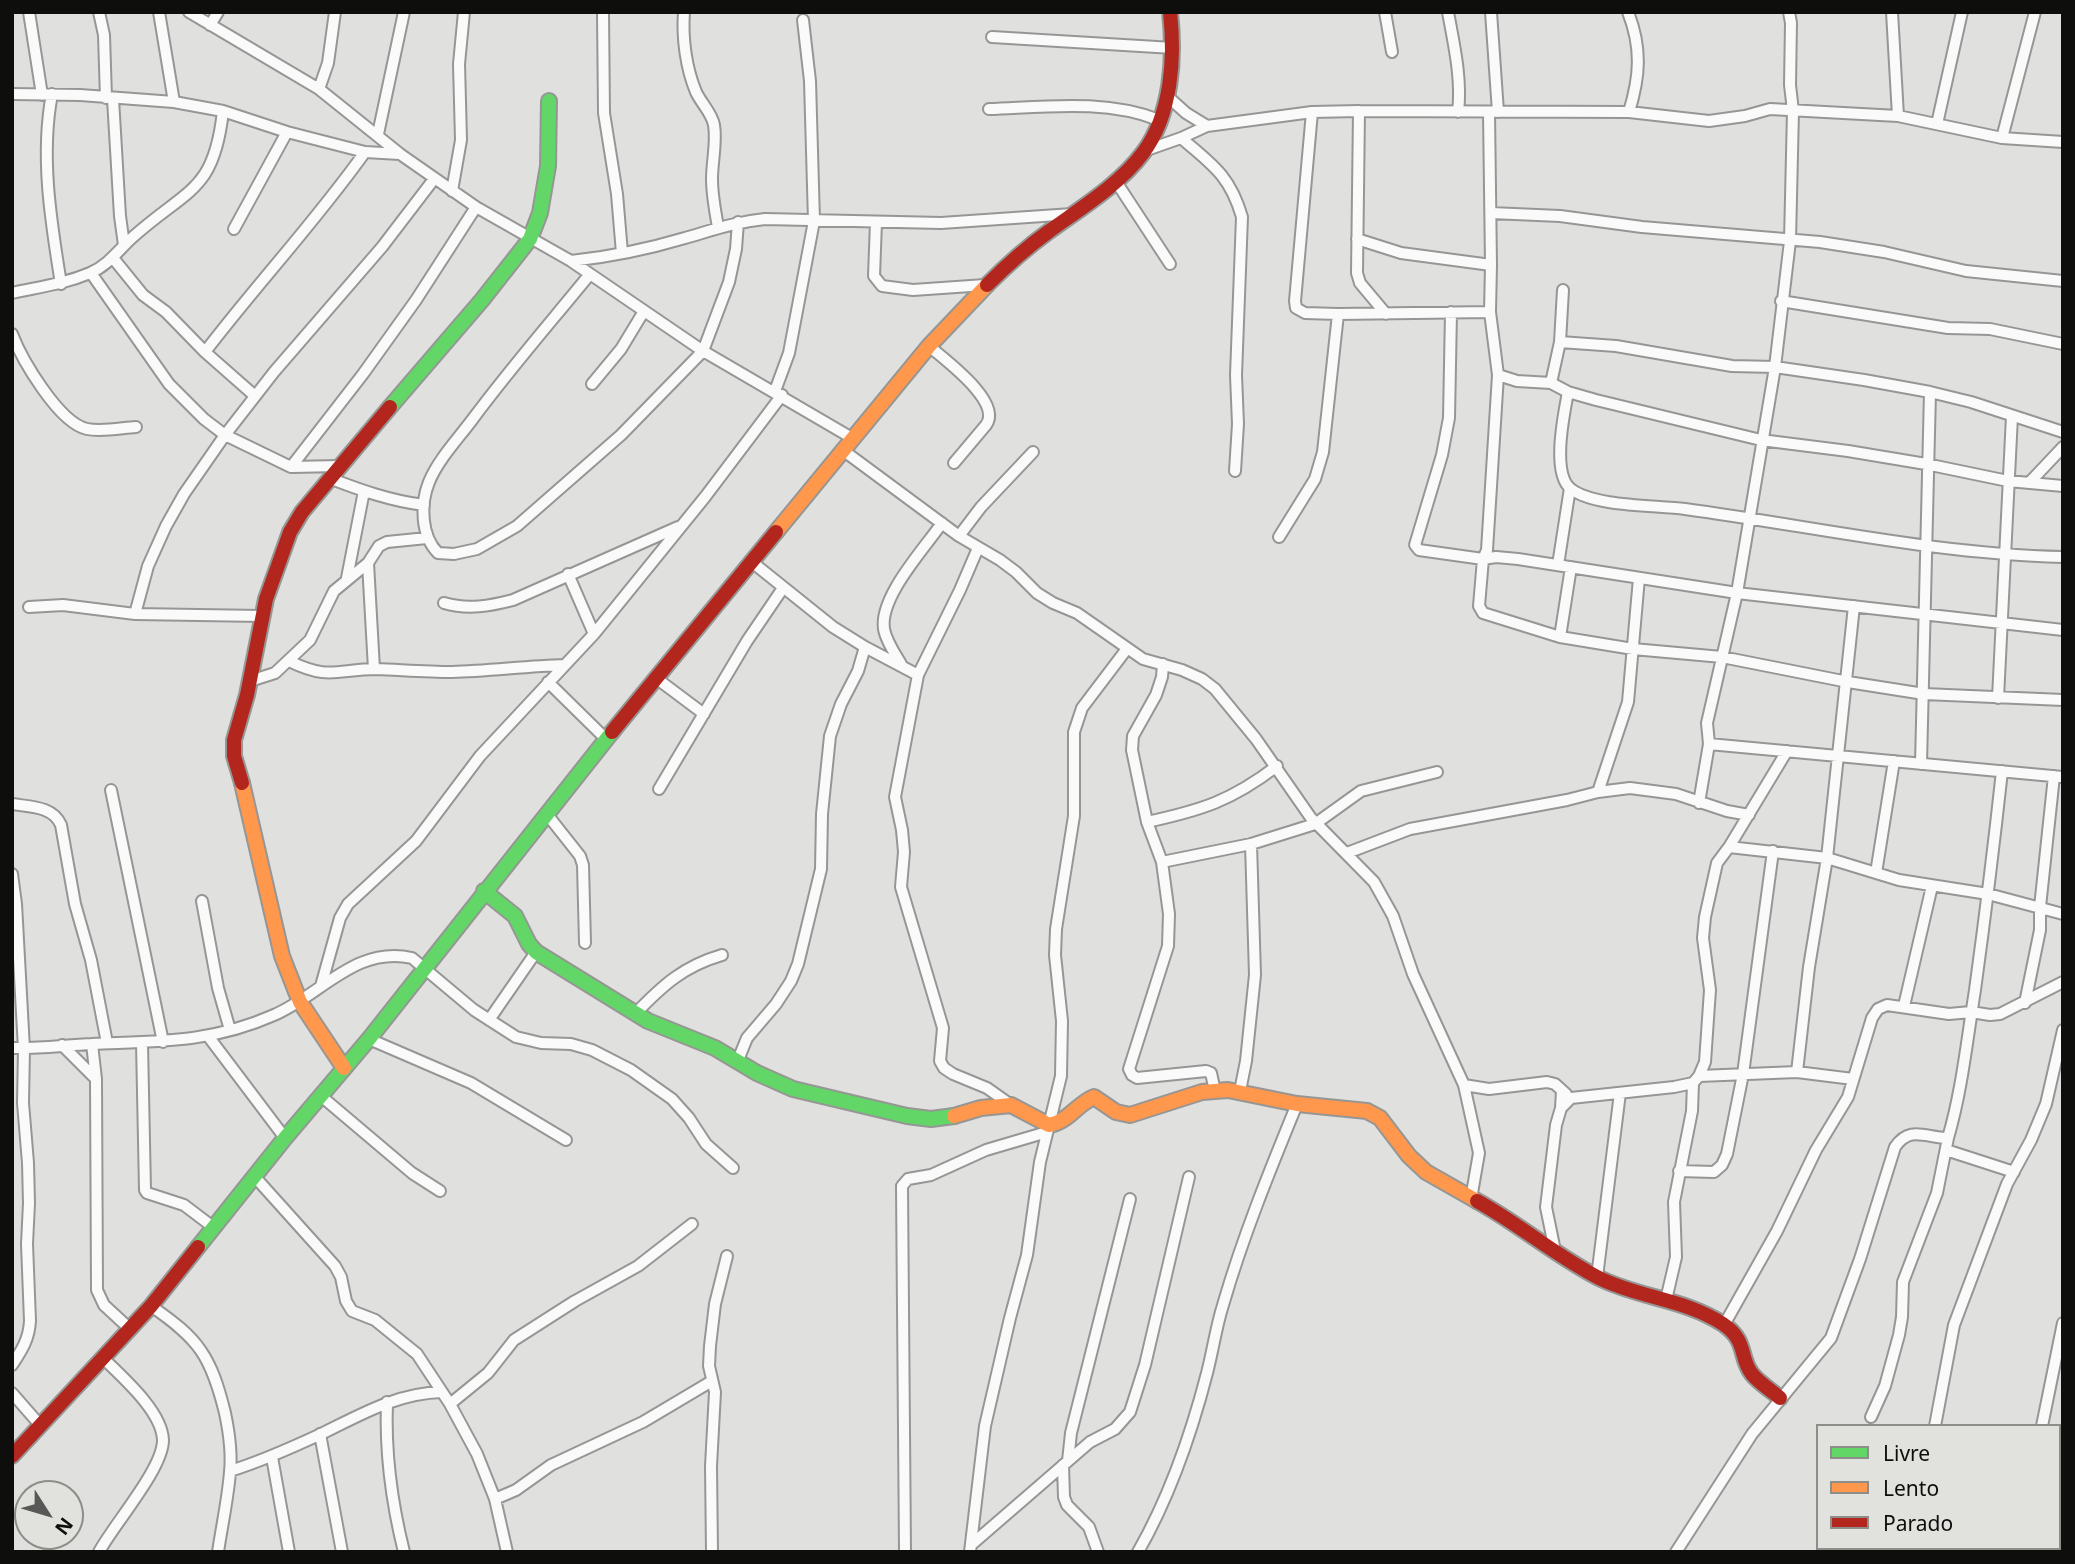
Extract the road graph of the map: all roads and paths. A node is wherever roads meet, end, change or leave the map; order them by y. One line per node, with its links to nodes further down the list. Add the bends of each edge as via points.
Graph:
1 (29, 12): 27 (street)
2 (99, 12): 29 (street)
3 (159, 12): 31 (street)
4 (189, 12): 21 (street)
5 (218, 12): 21 (street)
6 (335, 12): 25 (street, via 328,63)
7 (404, 12): 45 (street)
8 (464, 12): 54 (street, via 459,64 461,140)
9 (603, 12): 67 (street, via 604,113)
10 (684, 12): 61 (street, via 691,77 715,128 712,178)
11 (1170, 12): 23 (street)
12 (1385, 12): 24 (street)
13 (1448, 12): 37 (street, via 1457,65)
14 (1491, 12): 38 (street)
15 (1628, 12): 39 (street, via 1638,53 1638,83)
16 (1789, 12): 35 (street)
17 (1892, 12): 40 (street)
18 (1962, 12): 42 (street)
19 (2035, 12): 47 (street)
20 (803, 20): 58 (street, via 810,81)
21 (209, 25): 25 (street)
22 (992, 37): 23 (street)
23 (1173, 48): 28 (street)
24 (1392, 52)
25 (319, 89): 45 (street)
26 (12, 94): 27 (street)
27 (47, 94): 29 (street); 75 (street, via 47,163)
28 (1166, 95): 41 (street); 43 (street)
29 (110, 98): 31 (street); 66 (street)
30 (549, 101): 63 (street, via 548,166)
31 (174, 102): 33 (street)
32 (989, 109): 41 (street, via 1127,109)
33 (223, 111): 44 (street); 66 (street, via 209,170 193,190)
34 (1359, 111): 36 (street); 37 (street); 64 (street)
35 (1793, 111): 39 (street, via 1770,109 1709,121); 40 (street); 65 (street)
36 (1312, 112): 43 (street); 83 (street, via 1295,302 1305,313)
37 (1458, 112): 38 (street)
38 (1493, 112): 39 (street); 56 (street)
39 (1629, 112)
40 (1898, 116): 42 (street)
41 (1159, 120): 49 (street)
42 (1937, 124): 47 (street)
43 (1206, 126): 46 (street)
44 (287, 132): 50 (street); 62 (street)
45 (378, 134): 51 (street)
46 (1181, 138): 49 (street); 112 (street, via 1226,178 1242,217)
47 (2002, 138): 48 (street)
48 (2063, 142)
49 (1144, 151): 53 (street)
50 (365, 152): 51 (street); 90 (street)
51 (400, 154): 52 (street)
52 (434, 179): 54 (street); 98 (street)
53 (1115, 180): 57 (street); 70 (street)
54 (452, 191): 55 (street)
55 (476, 207): 63 (street); 111 (street, via 416,300)
56 (1491, 213): 65 (street); 71 (street)
57 (1075, 214): 60 (street, via 941,223); 76 (street)
58 (814, 221): 59 (street); 60 (street); 97 (street)
59 (738, 222): 61 (street); 89 (street, via 729,282)
60 (876, 222): 76 (street, via 874,276 882,286 913,290)
61 (718, 227): 67 (street)
62 (234, 229)
63 (530, 239): 69 (street); 110 (street)
64 (1357, 239): 71 (street, via 1401,253); 84 (street, via 1360,283)
65 (1790, 241): 74 (street, via 1884,252 1966,271); 79 (street)
66 (124, 245): 68 (street)
67 (622, 253): 69 (street)
68 (113, 258): 72 (street); 90 (street, via 138,290)
69 (571, 261): 73 (street)
70 (1170, 264)
71 (1491, 265): 81 (street)
72 (91, 272): 75 (street); 102 (street, via 169,384)
73 (590, 274): 80 (street); 119 (street, via 442,459 430,480)
74 (2063, 281)
75 (61, 284): 78 (street)
76 (985, 285): 88 (street)
77 (1563, 290): 86 (street)
78 (12, 293)
79 (1781, 301): 87 (street, via 1948,328 1990,329); 91 (street)
80 (644, 311): 89 (street); 94 (street)
81 (1489, 312): 82 (street); 92 (street)
82 (1451, 313): 84 (street); 130 (street, via 1449,418 1415,545 1419,550)
83 (1338, 314): 84 (street); 124 (street, via 1323,452 1315,479)
84 (1385, 314)
85 (13, 339): 100 (street, via 43,388 73,423 87,429)
86 (1560, 342): 91 (street, via 1616,346 1732,366); 93 (street)
87 (2063, 344)
88 (929, 346): 103 (street); 108 (street, via 978,391 990,410 990,419)
89 (703, 351): 97 (street); 125 (street, via 621,435 517,526 477,549 454,554 438,553)
90 (205, 352): 98 (street)
91 (1775, 367): 96 (street); 104 (street)
92 (1498, 375): 93 (street); 130 (street, via 1488,545)
93 (1551, 383): 95 (street)
94 (592, 384)
95 (1568, 392): 104 (street); 117 (street, via 1560,468)
96 (1930, 392): 99 (street); 109 (street)
97 (778, 393): 103 (street); 122 (street)
98 (255, 396): 102 (street)
99 (2012, 416): 101 (street); 114 (street)
100 (136, 427)
101 (2063, 432)
102 (225, 435): 111 (street); 143 (street, via 166,526 148,566)
103 (852, 438): 106 (street)
104 (1761, 440): 109 (street); 120 (street)
105 (2063, 447): 115 (street)
106 (844, 451): 121 (street); 131 (street)
107 (1033, 452): 123 (street)
108 (954, 463)
109 (1926, 464): 114 (street); 126 (street)
110 (340, 466): 111 (street); 113 (street)
111 (291, 467)
112 (1235, 471)
113 (329, 478): 118 (street); 145 (street, via 290,532)
114 (2008, 481): 115 (street); 128 (street)
115 (2029, 483): 116 (street)
116 (2063, 486)
117 (1570, 488): 120 (street, via 1613,502); 133 (street)
118 (364, 491): 119 (street); 136 (street)
119 (424, 505): 125 (street)
120 (1749, 520): 126 (street); 139 (street)
121 (942, 523): 123 (street); 155 (street, via 887,608 885,633)
122 (681, 526): 135 (street); 148 (street)
123 (959, 536): 127 (street)
124 (1279, 537)
125 (428, 538): 132 (street, via 382,544)
126 (1927, 546): 128 (street); 144 (street)
127 (978, 548): 152 (street, via 1016,572 1037,593 1077,613); 159 (street)
128 (2006, 555): 129 (street); 146 (street)
129 (2063, 557)
130 (1483, 559): 133 (street); 149 (street, via 1479,606 1483,613)
131 (752, 562): 138 (street); 160 (street)
132 (368, 563): 136 (street); 158 (street)
133 (1558, 565): 134 (street)
134 (1572, 567): 137 (street); 149 (street)
135 (568, 575): 140 (street, via 490,606); 148 (street)
136 (347, 578): 154 (street, via 334,591 310,640)
137 (1639, 578): 139 (street); 151 (street)
138 (783, 588): 150 (street); 167 (street)
139 (1737, 593): 141 (street); 153 (street)
140 (444, 603)
141 (1854, 606): 144 (street); 163 (street)
142 (29, 607): 143 (street, via 63,605)
143 (135, 614): 145 (street)
144 (1924, 614): 146 (street); 164 (street)
145 (262, 616): 161 (street)
146 (2003, 622): 147 (street); 165 (street)
147 (2063, 630)
148 (594, 634): 157 (street)
149 (1560, 637): 151 (street)
150 (865, 647): 155 (street); 223 (street, via 830,736 821,869 798,964 776,1004 747,1038)
151 (1633, 649): 153 (street); 180 (street, via 1628,702)
152 (1126, 650): 156 (street); 238 (street, via 1082,708 1074,732 1074,816 1055,955 1062,1021 1061,1076)
153 (1722, 657): 163 (street); 169 (street, via 1707,723)
154 (289, 661): 158 (street, via 333,674); 161 (street, via 275,673)
155 (901, 664): 159 (street)
156 (1163, 664): 174 (street, via 1215,690); 185 (street, via 1156,695 1133,736)
157 (564, 665): 158 (street, via 453,672); 162 (street)
158 (374, 669)
159 (918, 675): 237 (street, via 895,797 904,852 903,898 943,1028 940,1061 953,1074 987,1088)
160 (656, 678): 167 (street); 168 (street)
161 (250, 681): 207 (street, via 233,748 282,956)
162 (548, 682): 168 (street); 206 (street, via 480,756 416,841 348,904)
163 (1848, 682): 164 (street); 171 (street)
164 (1924, 694): 165 (street); 173 (street)
165 (1998, 698): 166 (street)
166 (2063, 700)
167 (704, 714): 178 (street)
168 (606, 739): 183 (street)
169 (1709, 744): 170 (street); 181 (street)
170 (1787, 751): 171 (street); 184 (street)
171 (1838, 757): 172 (street); 191 (street)
172 (1894, 761): 173 (street); 193 (street)
173 (1921, 764): 175 (street)
174 (1277, 766): 185 (street, via 1223,802); 186 (street)
175 (2002, 771): 177 (street); 197 (street)
176 (1437, 772): 186 (street, via 1361,791)
177 (2058, 776): 199 (street)
178 (659, 789)
179 (111, 790): 217 (street)
180 (1598, 792): 181 (street, via 1654,790); 190 (street, via 1410,829)
181 (1699, 803): 184 (street)
182 (12, 804): 218 (street, via 47,810 61,825)
183 (546, 813): 196 (street); 201 (street, via 580,856)
184 (1749, 815): 188 (street)
185 (1147, 822): 192 (street)
186 (1315, 824): 187 (street); 190 (street)
187 (1251, 844): 192 (street); 232 (street, via 1255,975)
188 (1729, 847): 189 (street); 228 (street, via 1717,863 1705,917 1710,990 1704,1062)
189 (1773, 851): 191 (street); 226 (street)
190 (1347, 853): 230 (street, via 1383,896)
191 (1827, 858): 193 (street); 225 (street, via 1808,967)
192 (1162, 862): 231 (street, via 1168,946 1129,1069 1138,1078 1206,1071 1211,1073)
193 (1876, 873): 195 (street)
194 (12, 874): 222 (street)
195 (1932, 887): 197 (street); 209 (street)
196 (484, 891): 202 (street, via 515,916); 204 (street)
197 (1988, 894): 199 (street); 210 (street)
198 (202, 901): 213 (street)
199 (2040, 907): 200 (street); 208 (street, via 2040,930)
200 (2063, 914)
201 (585, 943)
202 (537, 952): 211 (street); 212 (street)
203 (722, 955): 211 (street, via 687,968)
204 (424, 967): 206 (street, via 412,958 384,955); 212 (street); 216 (street)
205 (2063, 982): 208 (street)
206 (321, 986): 207 (street)
207 (300, 1002): 213 (street); 224 (street)
208 (2025, 1003): 210 (street, via 2000,1014)
209 (1904, 1006): 210 (street, via 1948,1014); 229 (street, via 1878,1009)
210 (1971, 1012): 241 (street, via 1959,1101)
211 (636, 1013): 223 (street)
212 (489, 1020): 242 (street, via 516,1037 592,1050 631,1070 672,1099 706,1144)
213 (230, 1030): 215 (street)
214 (2063, 1030): 244 (street, via 2046,1104)
215 (208, 1036): 217 (street); 239 (street)
216 (369, 1039): 224 (street); 240 (street, via 471,1083)
217 (163, 1042): 219 (street)
218 (107, 1043): 219 (street); 220 (street)
219 (142, 1043): 251 (street, via 145,1191 184,1205)
220 (92, 1044): 221 (street); 227 (street)
221 (62, 1045): 222 (street); 227 (street)
222 (18, 1049): 261 (street, via 28,1163 30,1334)
223 (738, 1060): 237 (street, via 793,1089 907,1116 945,1118)
224 (344, 1068): 235 (street)
225 (1797, 1072): 226 (street); 229 (street)
226 (1743, 1074): 228 (street); 243 (street, via 1722,1165 1714,1172)
227 (96, 1079): 259 (street, via 97,1290 104,1305)
228 (1696, 1079): 233 (street); 243 (street)
229 (1853, 1079): 258 (street, via 1848,1097)
230 (1464, 1085): 234 (street, via 1489,1089 1547,1083); 249 (street, via 1479,1153)
231 (1215, 1091): 232 (street); 238 (street, via 1130,1115 1116,1112 1094,1097)
232 (1240, 1091): 236 (street)
233 (1620, 1093): 234 (street); 254 (street)
234 (1567, 1095): 252 (street, via 1556,1125 1546,1207)
235 (321, 1096): 239 (street); 247 (street)
236 (1297, 1104): 249 (street, via 1359,1110 1380,1118 1418,1165); 288 (street, via 1234,1270 1181,1462)
237 (1011, 1105): 238 (street)
238 (1048, 1128): 278 (street, via 1027,1255 985,1426); 286 (street, via 931,1175 912,1177 902,1186)
239 (285, 1138): 245 (street)
240 (566, 1140)
241 (1947, 1144): 244 (street); 265 (street, via 1916,1133 1900,1139 1831,1338); 268 (street, via 1937,1193 1905,1273 1901,1325 1885,1386)
242 (733, 1168)
243 (1679, 1171): 255 (street, via 1673,1222 1676,1257)
244 (2014, 1171): 270 (street, via 1954,1325)
245 (255, 1177): 251 (street); 263 (street, via 335,1266 352,1311 374,1320 417,1353)
246 (1189, 1177): 275 (street, via 1130,1412 1115,1429 1090,1442)
247 (440, 1191)
248 (1130, 1199): 275 (street)
249 (1471, 1199): 252 (street, via 1503,1214)
250 (692, 1224): 267 (street, via 638,1266 514,1340 488,1373)
251 (213, 1227): 256 (street)
252 (1555, 1251): 254 (street)
253 (727, 1256): 262 (street, via 715,1304 709,1366)
254 (1597, 1277): 255 (street)
255 (1666, 1300): 258 (street)
256 (151, 1306): 259 (street); 276 (street, via 197,1344 211,1364 228,1426)
257 (2063, 1323): 271 (street)
258 (1724, 1325): 265 (street, via 1742,1345 1750,1373)
259 (130, 1329): 260 (street)
260 (103, 1358): 269 (street); 279 (street, via 155,1416 163,1438 153,1469)
261 (12, 1365)
262 (712, 1381): 277 (street); 285 (street)
263 (442, 1392): 266 (street); 267 (street)
264 (12, 1393): 269 (street)
265 (1780, 1398): 289 (street)
266 (387, 1402): 272 (street); 283 (street, via 388,1458)
267 (450, 1404): 277 (street)
268 (1871, 1417)
269 (40, 1424): 273 (street)
270 (1935, 1424)
271 (2042, 1424)
272 (320, 1434): 274 (street); 282 (street)
273 (12, 1456)
274 (272, 1457): 276 (street); 281 (street)
275 (1066, 1463): 278 (street); 287 (street, via 1064,1497 1089,1527)
276 (230, 1471): 280 (street)
277 (495, 1499): 284 (street)
278 (970, 1548)
279 (99, 1552)
280 (218, 1552)
281 (289, 1552)
282 (342, 1552)
283 (404, 1552)
284 (507, 1552)
285 (712, 1552)
286 (905, 1552)
287 (1098, 1552)
288 (1138, 1552)
289 (1676, 1552)

